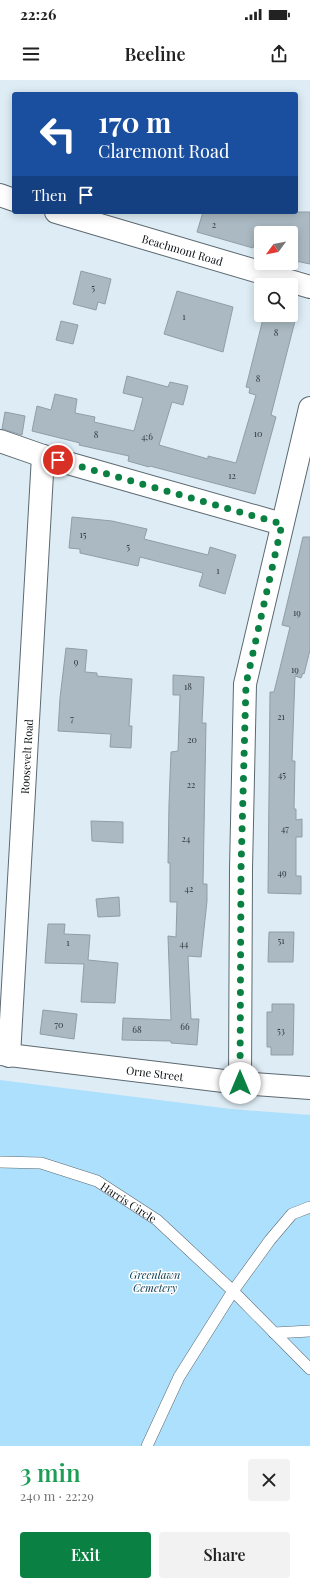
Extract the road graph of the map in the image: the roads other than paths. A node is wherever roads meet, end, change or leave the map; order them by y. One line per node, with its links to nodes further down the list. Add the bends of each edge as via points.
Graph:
1 (0, 196): 2 (street)
2 (12, 199)
3 (63, 214): 4 (street, Beachmont Road)
4 (310, 287)
5 (310, 408): 8 (street)
6 (0, 441): 7 (street)
7 (43, 456): 8 (street); 9 (street, Roosevelt Road)
8 (282, 524): 10 (street, via 246,684 241,869)
9 (4, 1055): 10 (street, Orne Street)
10 (240, 1083): 11 (street, Orne Street)
11 (310, 1088)
12 (0, 1162): 14 (lane, Harris Circle, via 41,1163 97,1181 157,1220)
13 (310, 1207): 14 (lane, via 292,1214)
14 (233, 1291): 16 (lane, Harris Circle); 18 (lane, via 179,1377)
15 (310, 1331): 16 (lane)
16 (274, 1333): 17 (lane, Harris Circle)
17 (310, 1368)
18 (147, 1446)

